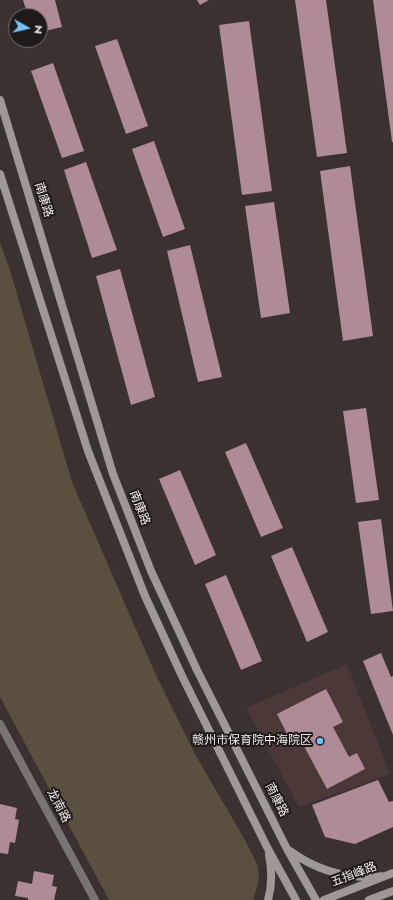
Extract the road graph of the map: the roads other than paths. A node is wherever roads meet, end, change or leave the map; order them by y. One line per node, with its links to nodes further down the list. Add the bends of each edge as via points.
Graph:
1 (0, 100): 5 (main road, 南康路, via 113,474 151,571 197,670)
2 (0, 174): 4 (main road, via 88,451 142,589 179,670)
3 (0, 724): 8 (street, 龙南路)
4 (268, 849): 9 (main road, via 272,872); 10 (main road)
5 (287, 849): 6 (main road, via 310,863 335,873 360,877); 11 (main road, 南康路)
6 (389, 875): 12 (main road, 五指峰路)
7 (391, 892): 13 (main road); 14 (main road)
8 (94, 900)
9 (268, 900)
10 (296, 900)
11 (316, 900)
12 (324, 900)
13 (369, 900)
14 (381, 900)

